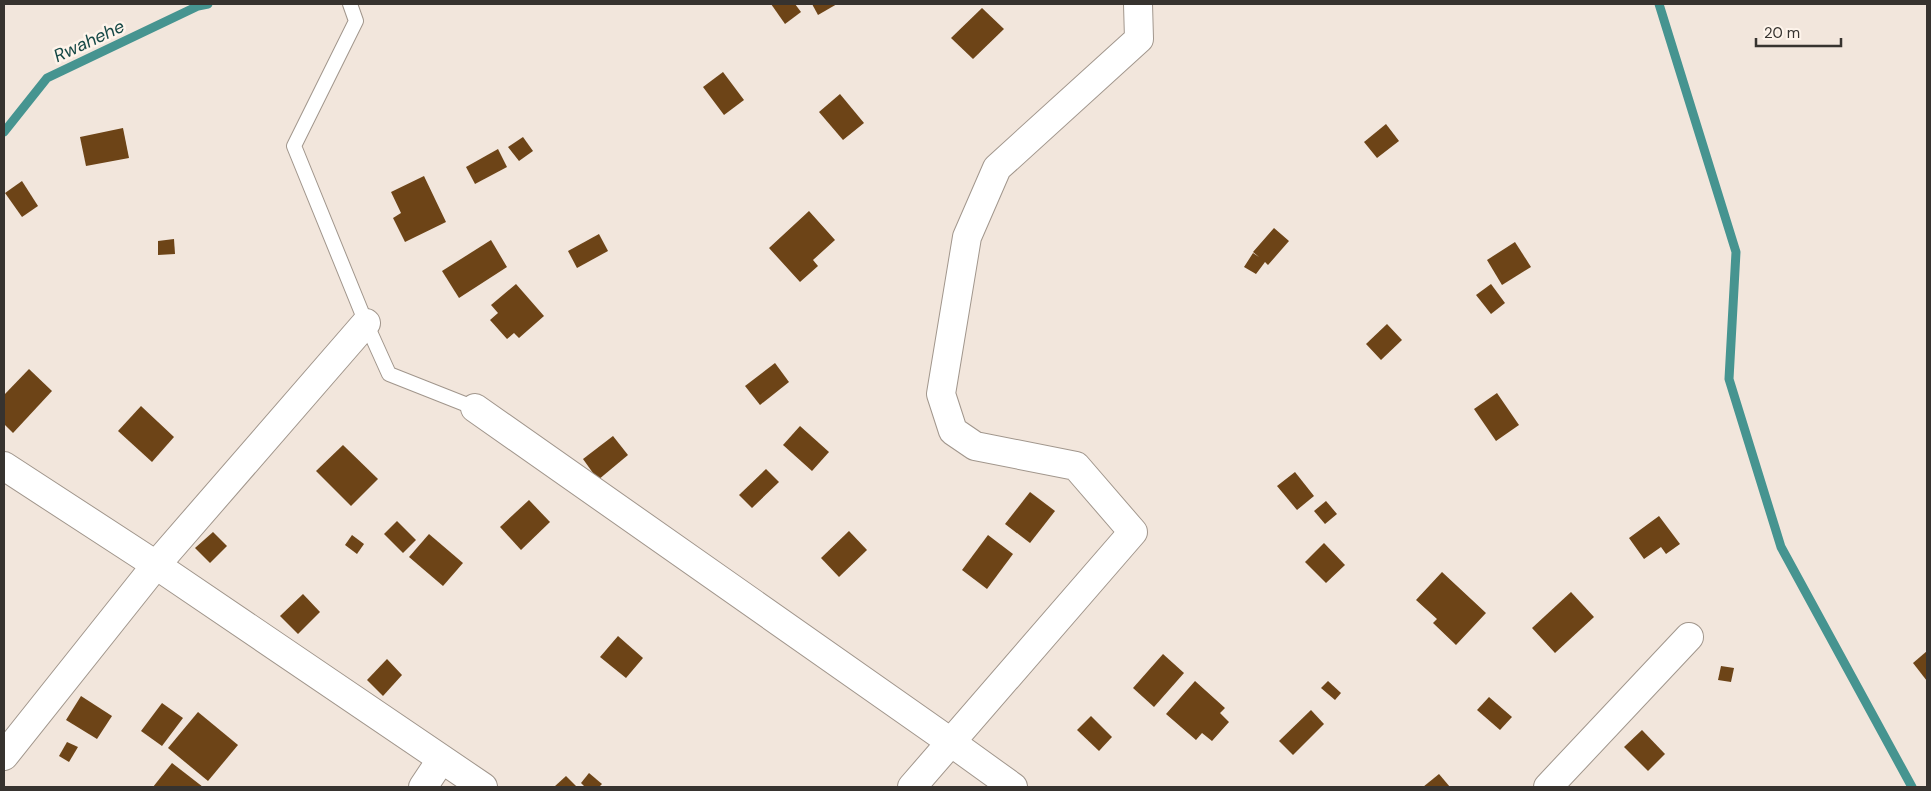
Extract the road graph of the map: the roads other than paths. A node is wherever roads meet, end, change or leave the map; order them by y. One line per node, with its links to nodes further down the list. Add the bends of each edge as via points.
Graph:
1 (350, 4): 3 (lane, via 356,21 294,146)
2 (1138, 4): 8 (street, via 1139,39 997,168 967,236 941,394 953,431 975,446 1076,466 1133,532)
3 (366, 323): 4 (lane, via 389,374); 6 (street)
4 (475, 408): 8 (street)
5 (4, 466): 6 (street)
6 (156, 565): 9 (street); 10 (street)
7 (1689, 637): 15 (street)
8 (952, 743): 13 (street); 14 (street)
9 (4, 756)
10 (442, 760): 11 (street); 12 (street)
11 (423, 787)
12 (483, 787)
13 (912, 787)
14 (1013, 787)
15 (1548, 787)

